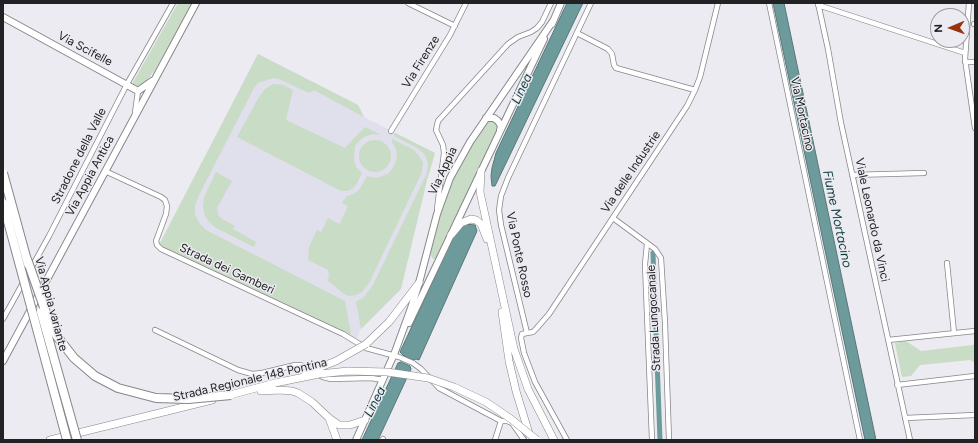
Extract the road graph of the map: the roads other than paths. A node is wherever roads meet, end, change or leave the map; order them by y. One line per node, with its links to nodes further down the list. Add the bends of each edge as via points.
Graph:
1 (173, 3): 20 (street, Stradone della Valle)
2 (196, 3): 19 (main road, Via Appia Antica)
3 (408, 3): 14 (street)
4 (466, 3): 14 (street, Via Firenze)
5 (551, 3): 30 (street, via 537,28 508,44 438,120 436,130 444,153)
6 (561, 3): 13 (main road, Via Appia)
7 (591, 3): 15 (street, Via Ponte Rosso)
8 (718, 3): 21 (street, Via delle Industrie)
9 (769, 3): 76 (street, Via Mortacino)
10 (969, 3): 16 (street)
11 (818, 4): 16 (street); 33 (street, Viale Leonardo da Vinci)
12 (3, 17): 20 (main road, Via Scifelle)
13 (553, 21): 23 (main road, Via Appia); 27 (main road, Via Appia)
14 (455, 26): 26 (street, Via Firenze)
15 (577, 34): 21 (street, via 608,49 616,68); 48 (street, Via Ponte Rosso, via 508,178 500,202 501,225)
16 (965, 53): 17 (street)
17 (965, 62): 18 (street); 25 (street)
18 (975, 62)
19 (155, 79): 22 (main road); 24 (main road, Via Appia Antica)
20 (127, 84): 22 (main road, Via Scifelle); 45 (street, Stradone della Valle)
21 (695, 90): 37 (street, Via delle Industrie)
22 (138, 91): 24 (street, via 137,105)
23 (486, 118): 27 (main road, via 498,120); 34 (main road, Via Appia)
24 (131, 123): 28 (main road, Via Appia Antica)
25 (975, 128)
26 (391, 131)
27 (500, 131): 29 (main road, Via Appia)
28 (105, 171): 51 (street, Strada dei Gamberi, via 165,200 166,214 156,241 161,249 343,334 366,348); 52 (main road, Via Appia Antica)
29 (481, 171): 38 (main road, Via Appia); 72 (main road, via 480,192 517,358 528,389)
30 (441, 172): 34 (street, via 444,177); 36 (street)
31 (3, 173): 41 (highway, Via Appia variante, bridge)
32 (924, 173): 33 (street)
33 (852, 174): 50 (street, Viale Leonardo da Vinci)
34 (450, 178): 36 (main road, Via Appia)
35 (3, 203): 64 (highway, Via Appia variante, bridge)
36 (437, 214): 40 (main road, Via Appia)
37 (613, 218): 39 (street, Strada Lungocanale); 48 (street, Via delle Industrie, via 546,317 535,331)
38 (451, 235): 42 (main road, Via Appia); 70 (main road, via 468,219 476,220 483,228 499,295 510,365)
39 (647, 244): 74 (street, via 645,264); 75 (street, Strada Lungocanale, via 658,252 662,262)
40 (426, 256): 42 (main road, via 431,263); 44 (main road, Via Appia)
41 (27, 259): 57 (highway, bridge, via 56,335 74,358 95,376 118,388 156,398 188,399); 65 (highway, Via Appia variante, bridge)
42 (439, 262): 51 (main road, Via Appia)
43 (946, 263): 49 (street)
44 (419, 283): 51 (main road, Via Appia); 55 (main road, bridge, via 396,313 366,344 336,361)
45 (3, 319)
46 (155, 330): 54 (street, via 238,370 252,374 296,365 331,379)
47 (975, 331): 49 (street)
48 (527, 333): 73 (street, via 521,335 521,339 534,382)
49 (954, 333): 50 (street)
50 (888, 340): 56 (street, Viale Leonardo da Vinci)
51 (396, 354): 54 (main road, Via Appia); 62 (street, via 416,364 439,388)
52 (3, 360)
53 (975, 376): 56 (street)
54 (382, 380): 61 (main road, Via Appia)
55 (275, 383): 57 (main road, Strada Regionale 148 Pontina); 71 (main road, Strada Regionale 148 Pontina, bridge, via 348,371 387,372 428,378 486,402)
56 (897, 385): 60 (street, Viale Leonardo da Vinci)
57 (231, 395): 59 (main road, via 287,390 298,393); 63 (main road, Strada Regionale 148 Pontina, bridge)
58 (975, 415): 60 (street)
59 (329, 418): 61 (main road, via 339,425 346,426); 66 (main road)
60 (905, 418): 77 (street, Viale Leonardo da Vinci)
61 (365, 420): 67 (main road, Via Appia)
62 (501, 420): 68 (street); 69 (street, via 512,423)
63 (50, 440)
64 (67, 440)
65 (77, 440)
66 (337, 440)
67 (356, 440)
68 (494, 440)
69 (524, 440)
70 (531, 440)
71 (537, 440)
72 (554, 440)
73 (567, 440)
74 (652, 440)
75 (669, 440)
76 (860, 440)
77 (910, 440)

